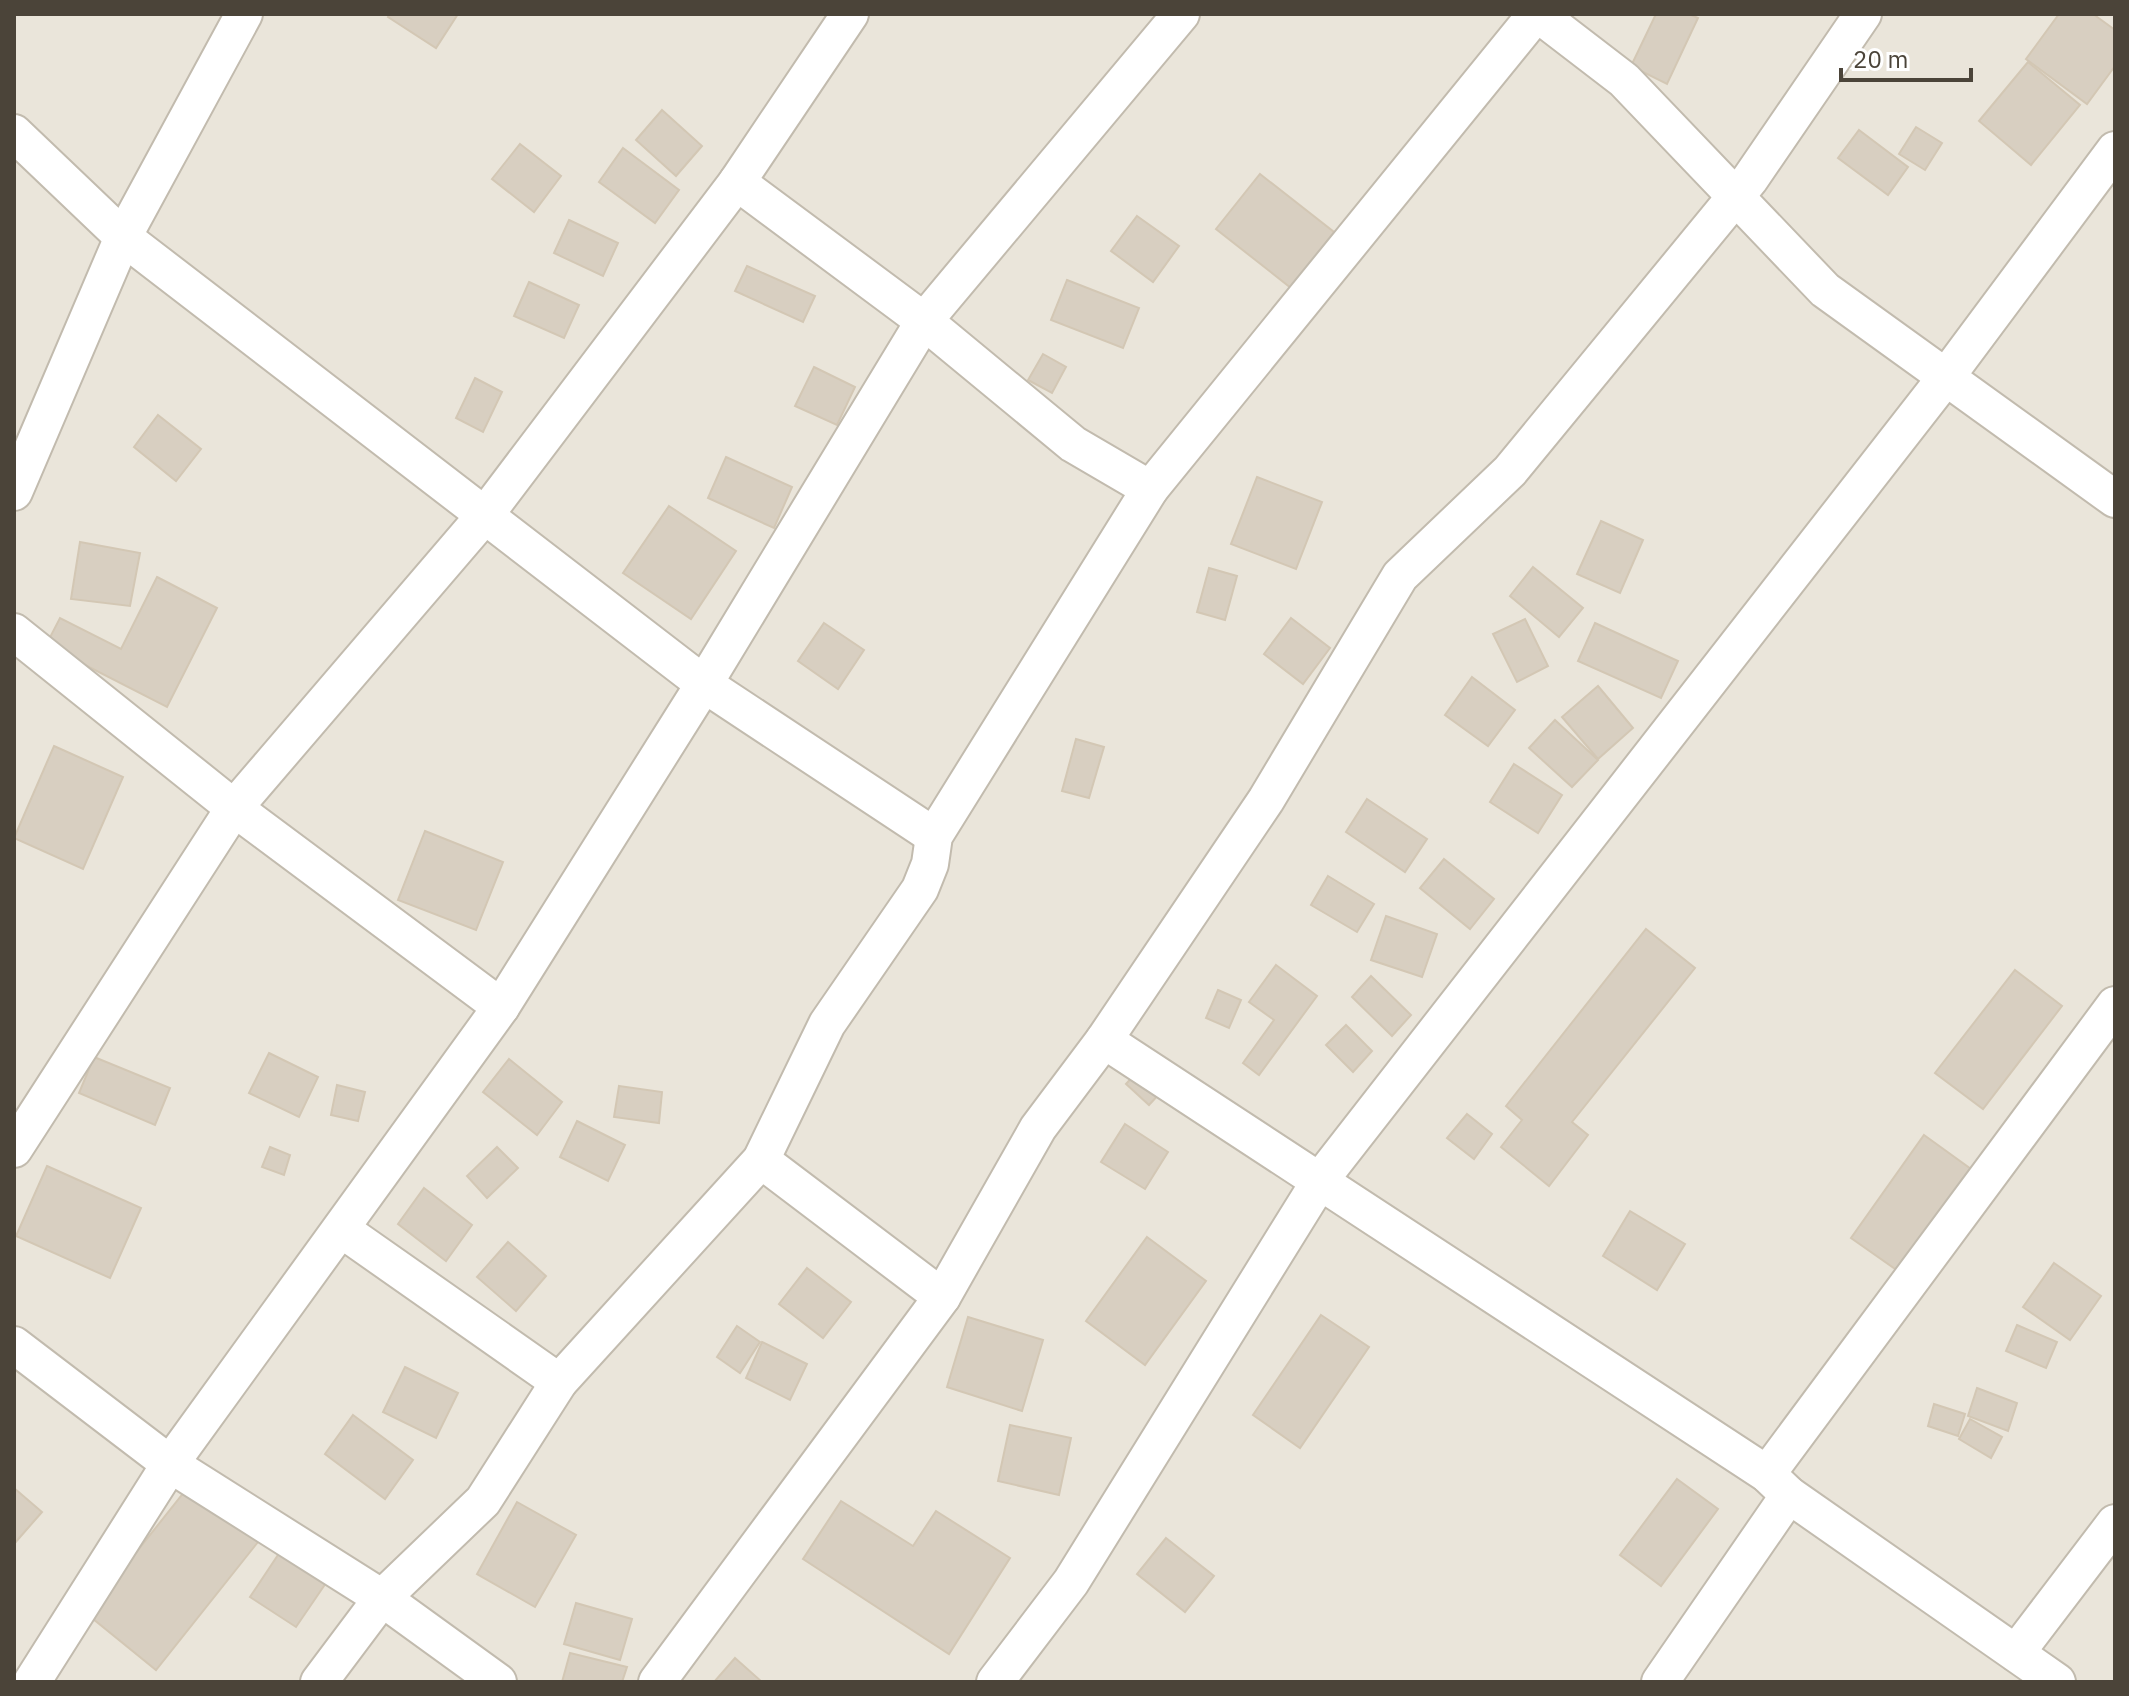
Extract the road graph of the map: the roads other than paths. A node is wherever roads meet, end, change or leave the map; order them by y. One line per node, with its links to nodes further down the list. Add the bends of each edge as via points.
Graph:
1 (244, 14): 10 (street)
2 (850, 14): 8 (street)
3 (1181, 14): 11 (street)
4 (1537, 14): 9 (street, via 1624,80); 13 (street)
5 (1863, 14): 9 (street)
6 (14, 133): 10 (street)
7 (2115, 150): 12 (street)
8 (737, 182): 11 (street); 16 (street)
9 (1735, 197): 12 (street, via 1825,290); 23 (street, via 1510,471 1400,576 1266,800)
10 (123, 237): 14 (street); 16 (street)
11 (924, 321): 13 (street, via 1073,444); 18 (street)
12 (1946, 377): 15 (street); 26 (street)
13 (1150, 489): 20 (street)
14 (14, 492)
15 (2115, 499)
16 (485, 515): 18 (street); 19 (street)
17 (14, 632): 19 (street)
18 (704, 684): 20 (street); 22 (street)
19 (234, 808): 22 (street); 24 (street)
20 (934, 836): 25 (street, via 920,889 827,1024)
21 (2115, 1005): 32 (street)
22 (501, 1007): 27 (street)
23 (1104, 1040): 26 (street); 28 (street, via 1038,1128)
24 (14, 1149)
25 (761, 1160): 28 (street); 30 (street)
26 (1321, 1179): 32 (street); 40 (street, via 1071,1582)
27 (341, 1229): 30 (street); 31 (street)
28 (942, 1297): 39 (street)
29 (14, 1345): 31 (street)
30 (559, 1382): 34 (street, via 483,1501)
31 (170, 1464): 34 (street); 36 (street)
32 (1778, 1484): 35 (street); 41 (street)
33 (2115, 1523): 35 (street)
34 (382, 1598): 37 (street); 38 (street)
35 (2016, 1653): 42 (street)
36 (32, 1682)
37 (319, 1682)
38 (498, 1682)
39 (657, 1682)
40 (995, 1682)
41 (1660, 1682)
42 (2057, 1682)

